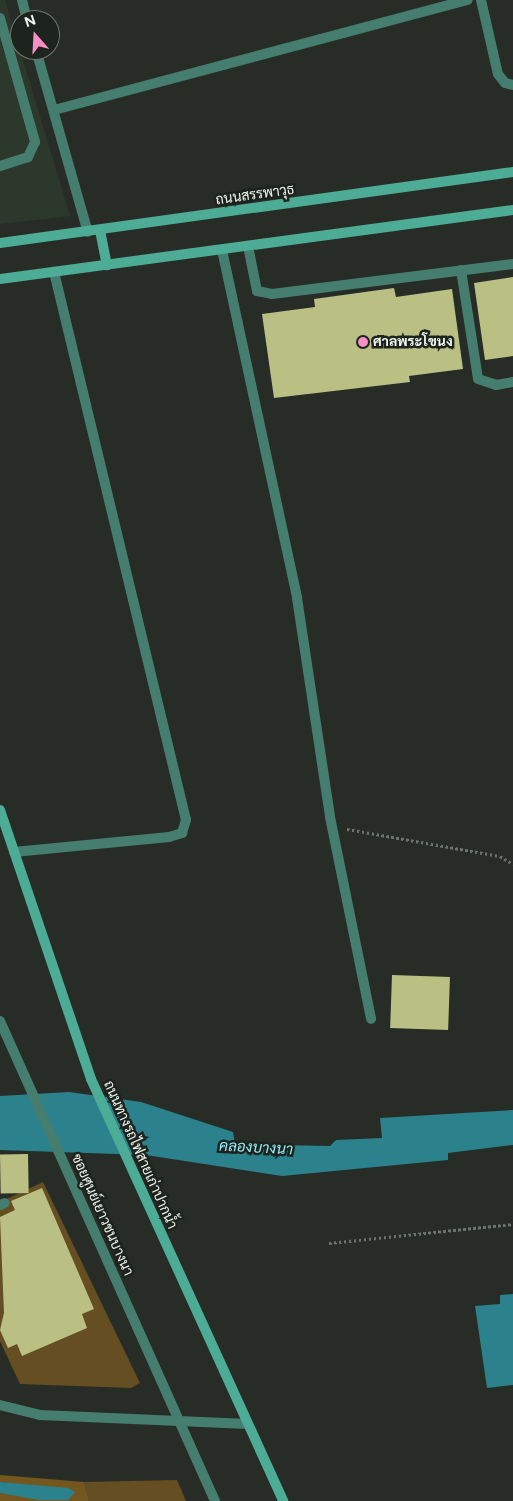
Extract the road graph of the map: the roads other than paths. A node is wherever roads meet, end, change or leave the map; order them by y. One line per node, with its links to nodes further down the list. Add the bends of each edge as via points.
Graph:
1 (468, 0): 3 (street)
2 (481, 0): 6 (street, via 498,74 505,84)
3 (444, 4): 7 (street)
4 (0, 18): 8 (street, via 35,142 28,157)
5 (39, 60): 7 (street)
6 (513, 85)
7 (54, 110): 12 (street)
8 (0, 166)
9 (513, 172): 11 (main road, ถนนสรรพาวุธ)
10 (513, 210): 14 (main road)
11 (100, 230): 12 (main road, ถนนสรรพาวุธ); 17 (main road)
12 (88, 232): 13 (main road, ถนนสรรพาวุธ)
13 (0, 243)
14 (248, 246): 15 (main road); 18 (street, via 257,291 272,294)
15 (222, 250): 17 (main road); 24 (street, via 297,598 331,826)
16 (513, 264): 18 (street)
17 (107, 265): 19 (main road)
18 (461, 270): 21 (street, via 478,379 496,385)
19 (54, 272): 20 (main road); 23 (street, via 186,820 182,833 169,837)
20 (0, 279)
21 (513, 382)
22 (0, 810): 23 (main road, ถนนทางรถไฟสายเก่าปากน้ำ)
23 (14, 852): 28 (main road, ถนนทางรถไฟสายเก่าปากน้ำ, via 90,1079)
24 (371, 1019)
25 (0, 1022): 27 (street, ซอยศูนย์เยาวชนบางนา)
26 (0, 1405): 27 (street, via 40,1415)
27 (179, 1421): 28 (street); 29 (street, ซอยศูนย์เยาวชนบางนา)
28 (248, 1424): 30 (main road, ถนนทางรถไฟสายเก่าปากน้ำ)
29 (215, 1501)
30 (283, 1501)

